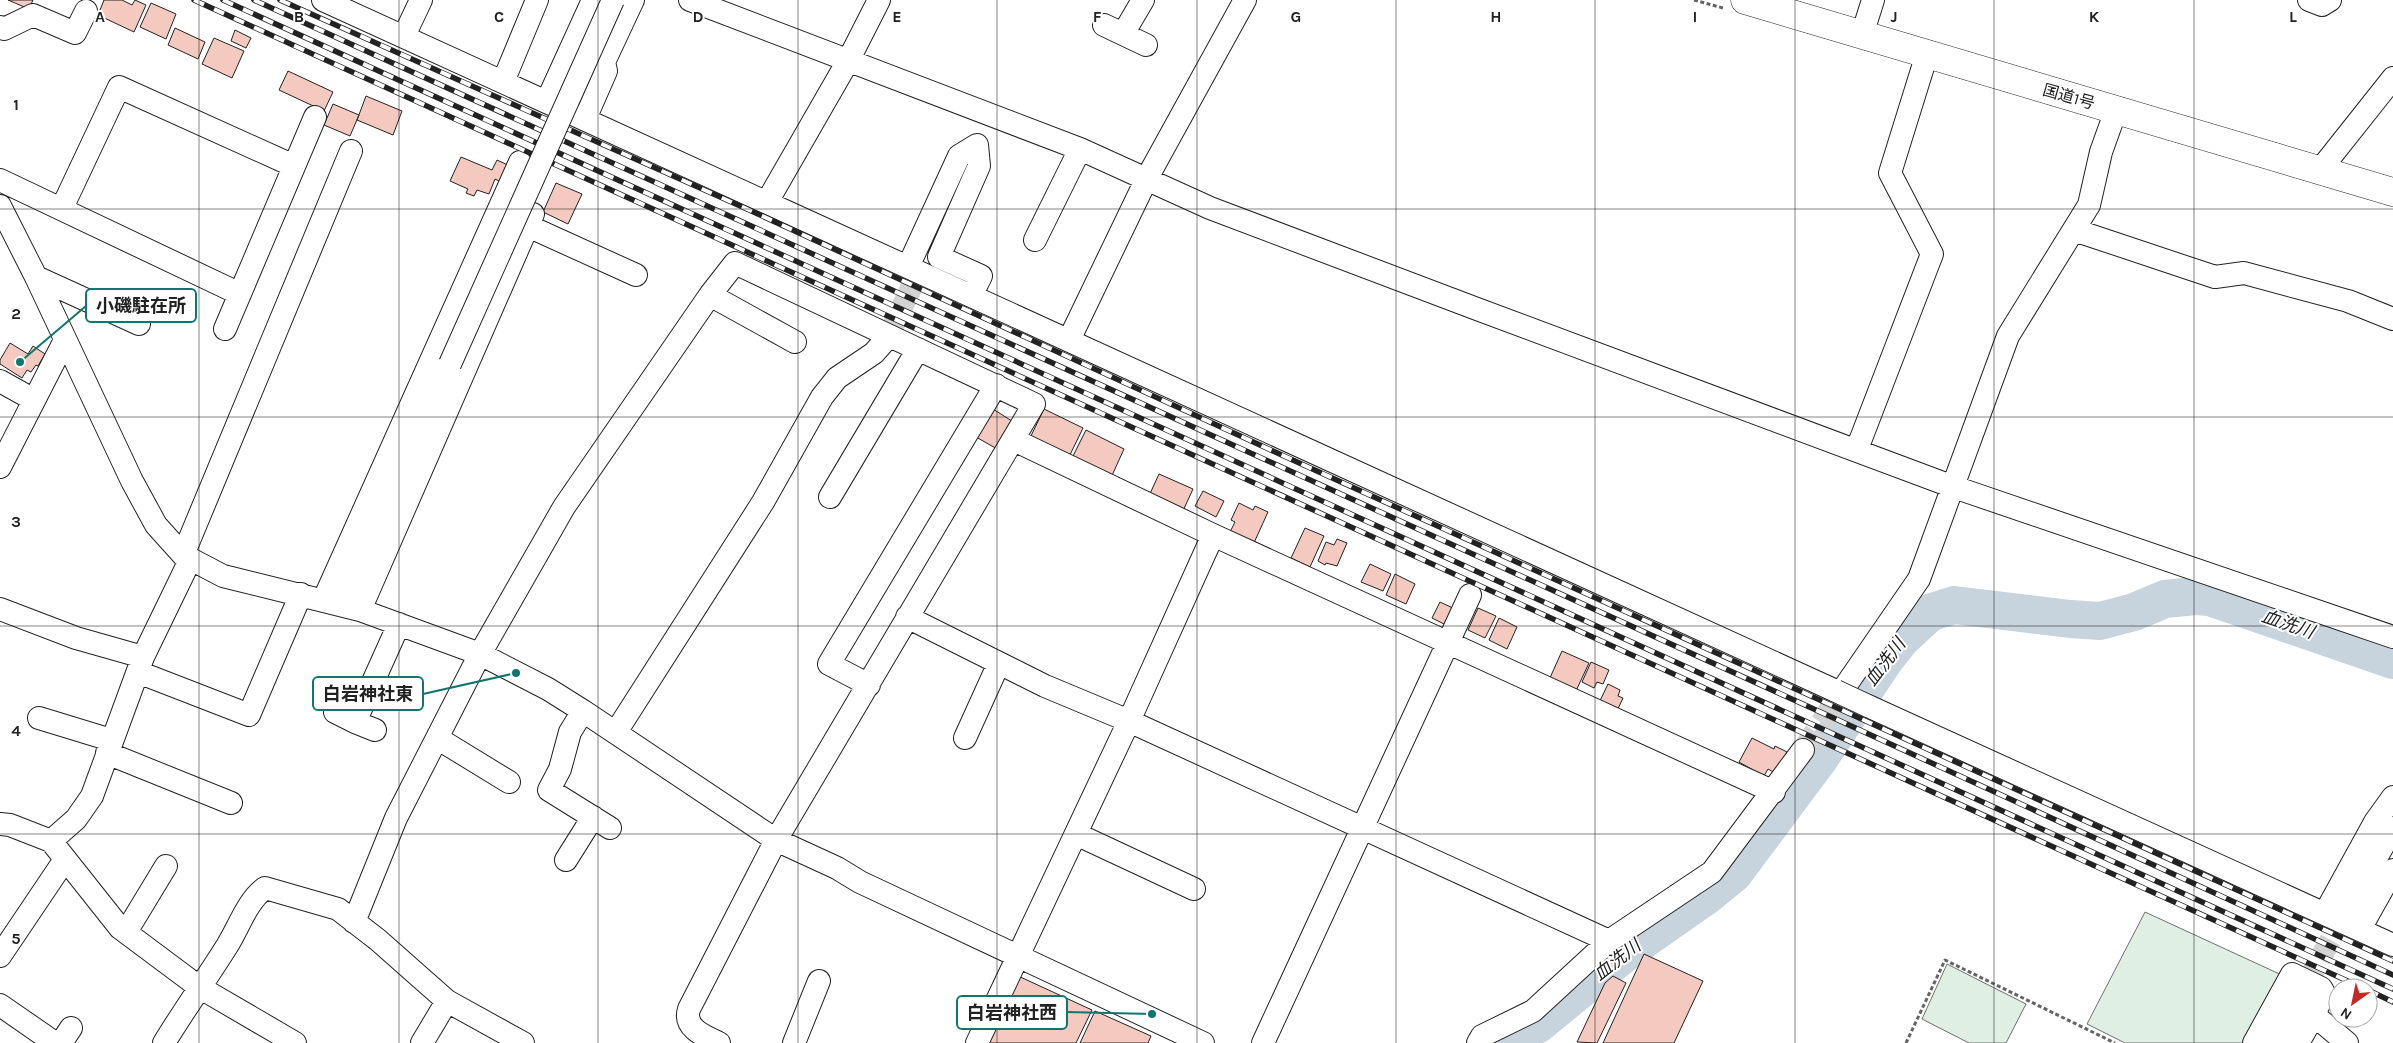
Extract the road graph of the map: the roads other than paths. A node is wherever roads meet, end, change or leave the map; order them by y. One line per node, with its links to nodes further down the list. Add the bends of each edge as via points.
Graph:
1 (323, 0): 15 (street)
2 (421, 0): 19 (street)
3 (537, 0): 24 (street)
4 (594, 0): 25 (street)
5 (613, 0): 72 (street, bridge)
6 (634, 0): 29 (street, via 604,62 606,71)
7 (690, 0): 22 (street)
8 (879, 0): 22 (street)
9 (1143, 0): 20 (street, via 1113,29)
10 (1245, 0): 36 (street)
11 (1874, 0): 18 (street)
12 (2309, 0): 13 (street, via 2322,5)
13 (2330, 0)
14 (1755, 1): 18 (highway, 国道1号)
15 (360, 8): 19 (street)
16 (86, 11): 17 (street, via 73,37 33,15 4,29)
17 (0, 27)
18 (1862, 35): 21 (highway, 国道1号)
19 (404, 36): 24 (street)
20 (1146, 44)
21 (1927, 54): 26 (highway, 国道1号); 64 (street, via 1890,173 1932,254)
22 (848, 61): 27 (street); 39 (street)
23 (2393, 78): 35 (street)
24 (503, 82): 25 (street)
25 (546, 101): 29 (street)
26 (2116, 110): 35 (highway, 国道1号); 43 (street, via 2101,152 2089,205)
27 (991, 115): 30 (street); 32 (street)
28 (315, 117): 34 (street)
29 (585, 119): 39 (street)
30 (1080, 149): 36 (street); 44 (street)
31 (352, 151): 69 (street)
32 (978, 156): 46 (street); 51 (street, via 940,257 981,276)
33 (520, 162): 42 (street)
34 (294, 166): 41 (street, via 119,87); 49 (street)
35 (2320, 170): 38 (highway, 国道1号)
36 (1147, 178): 57 (street); 64 (street, via 1210,208)
37 (0, 180): 41 (street)
38 (2393, 192)
39 (767, 202): 46 (street)
40 (0, 206): 48 (street)
41 (62, 208): 49 (street)
42 (493, 224): 45 (street); 72 (street)
43 (2074, 230): 52 (street, via 2215,278 2244,273 2348,301); 66 (street, via 2008,336)
44 (1035, 240)
45 (518, 248): 47 (street, via 530,220 614,255); 72 (street)
46 (914, 267): 51 (street)
47 (636, 275)
48 (36, 277): 53 (street); 56 (street)
49 (240, 294): 54 (street)
50 (710, 295): 58 (street); 59 (street, via 735,262); 78 (street, via 564,507)
51 (971, 296): 57 (street)
52 (2393, 319)
53 (139, 324)
54 (225, 329)
55 (888, 337): 87 (street, via 874,353 837,378 822,397 764,502)
56 (65, 340): 62 (street); 69 (street, via 156,525)
57 (1069, 340): 82 (street)
58 (795, 342)
59 (918, 349): 61 (street); 67 (street)
60 (0, 381): 62 (street)
61 (996, 385): 63 (street, via 1034,404); 81 (street, via 829,664)
62 (34, 400): 65 (street)
63 (1014, 440): 68 (street); 74 (street)
64 (1856, 450): 66 (street)
65 (0, 467)
66 (1951, 486): 76 (street); 82 (street, via 1919,579 1869,636)
67 (830, 497)
68 (1213, 535): 77 (street); 86 (street)
69 (186, 557): 70 (street, via 223,576); 80 (street)
70 (301, 594): 72 (street); 80 (street, via 249,715)
71 (1470, 595): 77 (street)
72 (342, 604): 75 (street)
73 (0, 609): 80 (street)
74 (907, 617): 79 (street); 81 (street)
75 (399, 624): 78 (street); 84 (street, via 365,726)
76 (2393, 637)
77 (1448, 642): 93 (street); 98 (street)
78 (480, 654): 83 (street, via 548,689); 88 (street)
79 (999, 663): 86 (street); 89 (street)
80 (140, 665): 90 (street)
81 (869, 685): 100 (street)
82 (1838, 690): 108 (street, bridge)
83 (582, 711): 87 (street); 103 (street, via 570,732 560,769 549,790 602,823)
84 (335, 712)
85 (39, 718): 90 (street)
86 (1129, 721): 98 (street); 99 (street)
87 (616, 732): 100 (street)
88 (437, 738): 92 (street); 109 (street, via 396,818)
89 (965, 738)
90 (109, 747): 95 (street); 101 (street, via 92,796 76,819)
91 (1804, 750): 93 (street)
92 (509, 782)
93 (1774, 792): 113 (street, via 1712,872)
94 (2393, 797): 108 (street, via 2375,822)
95 (231, 803)
96 (0, 824): 101 (street)
97 (2393, 828): 107 (street)
98 (1362, 829): 113 (street); 131 (street)
99 (1076, 834): 106 (street); 115 (street)
100 (776, 840): 115 (street); 127 (street, via 687,1016 696,1030)
101 (51, 842): 102 (street)
102 (64, 860): 111 (street); 112 (street)
103 (566, 860)
104 (166, 866): 111 (street)
105 (2393, 870): 110 (street)
106 (1194, 889)
107 (2347, 910)
108 (2325, 914): 110 (street)
109 (354, 922): 117 (street, via 338,909 265,888 253,900 227,946); 119 (street)
110 (2360, 930): 114 (street)
111 (126, 932): 117 (street)
112 (4, 942)
113 (1609, 942): 132 (street, via 1533,1011 1482,1036)
114 (2393, 945)
115 (1019, 956): 129 (street); 130 (street)
116 (819, 981): 128 (street)
117 (198, 987): 123 (street); 124 (street)
118 (2304, 988): 134 (street)
119 (447, 1001): 125 (street); 126 (street)
120 (0, 1006): 122 (street)
121 (2314, 1015): 133 (street, via 2324,993 2321,988 2292,974); 135 (street); 136 (street)
122 (63, 1038)
123 (164, 1043)
124 (295, 1043)
125 (422, 1043)
126 (524, 1043)
127 (718, 1043)
128 (794, 1043)
129 (977, 1043)
130 (1203, 1043)
131 (1262, 1043)
132 (1478, 1043)
133 (2254, 1043)
134 (2274, 1043)
135 (2298, 1043)
136 (2346, 1043)

